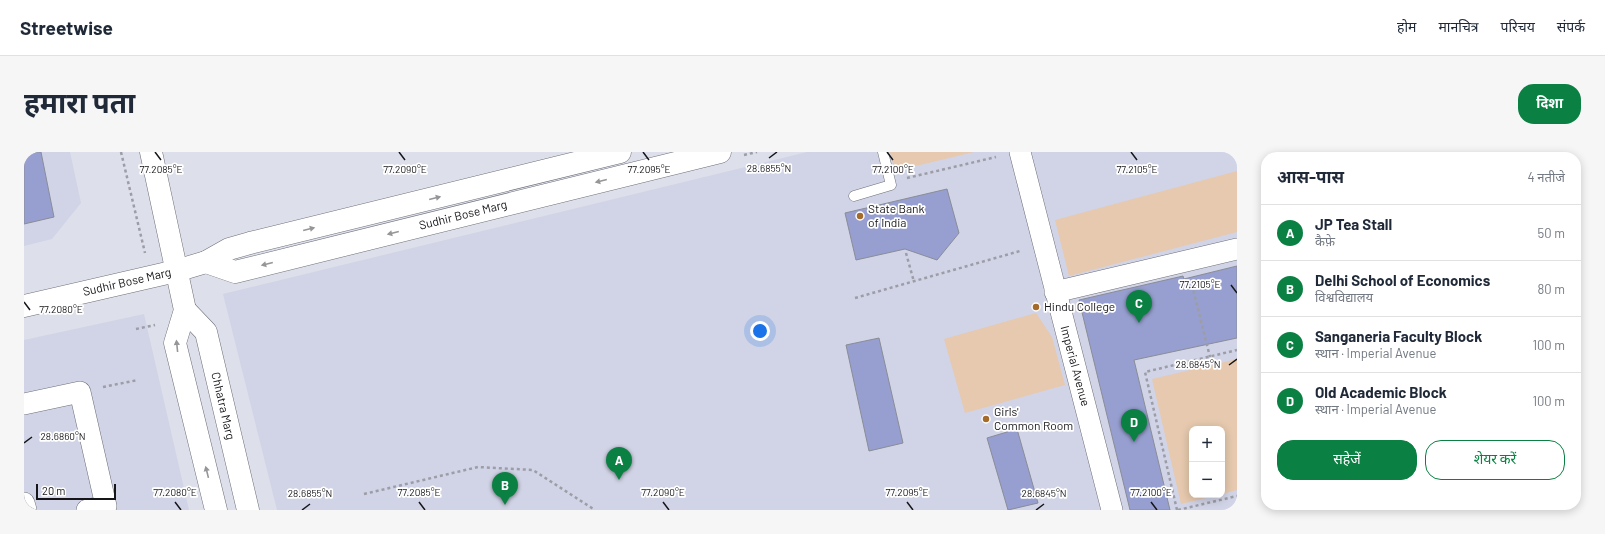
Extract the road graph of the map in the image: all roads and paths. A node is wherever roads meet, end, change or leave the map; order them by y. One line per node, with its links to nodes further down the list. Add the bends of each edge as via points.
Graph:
1 (121, 152): 15 (path)
2 (150, 152): 14 (street)
3 (620, 152): 13 (street, Sudhir Bose Marg, one-way to 3, via 229,249 243,245)
4 (720, 152): 13 (street, Sudhir Bose Marg, one-way to 13, via 235,272)
5 (883, 152): 8 (lane, via 891,185)
6 (1011, 154): 7 (path); 9 (street, Imperial Avenue)
7 (907, 178)
8 (854, 196)
9 (1043, 244): 16 (path); 17 (street, Imperial Avenue)
10 (1237, 249): 12 (street)
11 (906, 253): 16 (path)
12 (1186, 261): 17 (street); 24 (path)
13 (206, 262): 14 (street, Sudhir Bose Marg)
14 (176, 270): 15 (street, Sudhir Bose Marg); 20 (street)
15 (151, 276): 19 (street, Sudhir Bose Marg)
16 (914, 282): 18 (path)
17 (1055, 292): 36 (street, Imperial Avenue)
18 (855, 298)
19 (24, 306)
20 (185, 310): 33 (street, one-way to 20, via 175,342); 34 (street, Chhatra Marg, via 206,332)
21 (156, 325): 22 (path)
22 (136, 329)
23 (1237, 350): 24 (path)
24 (1210, 357): 37 (path, via 1145,372)
25 (138, 380): 26 (path)
26 (80, 392): 27 (street); 32 (street, via 106,506)
27 (24, 404)
28 (364, 494): 35 (path, via 478,467 533,470)
29 (1237, 496): 37 (path)
30 (24, 503): 31 (street)
31 (26, 510)
32 (87, 510)
33 (216, 510)
34 (248, 510)
35 (595, 510)
36 (1112, 510)
37 (1178, 510)

